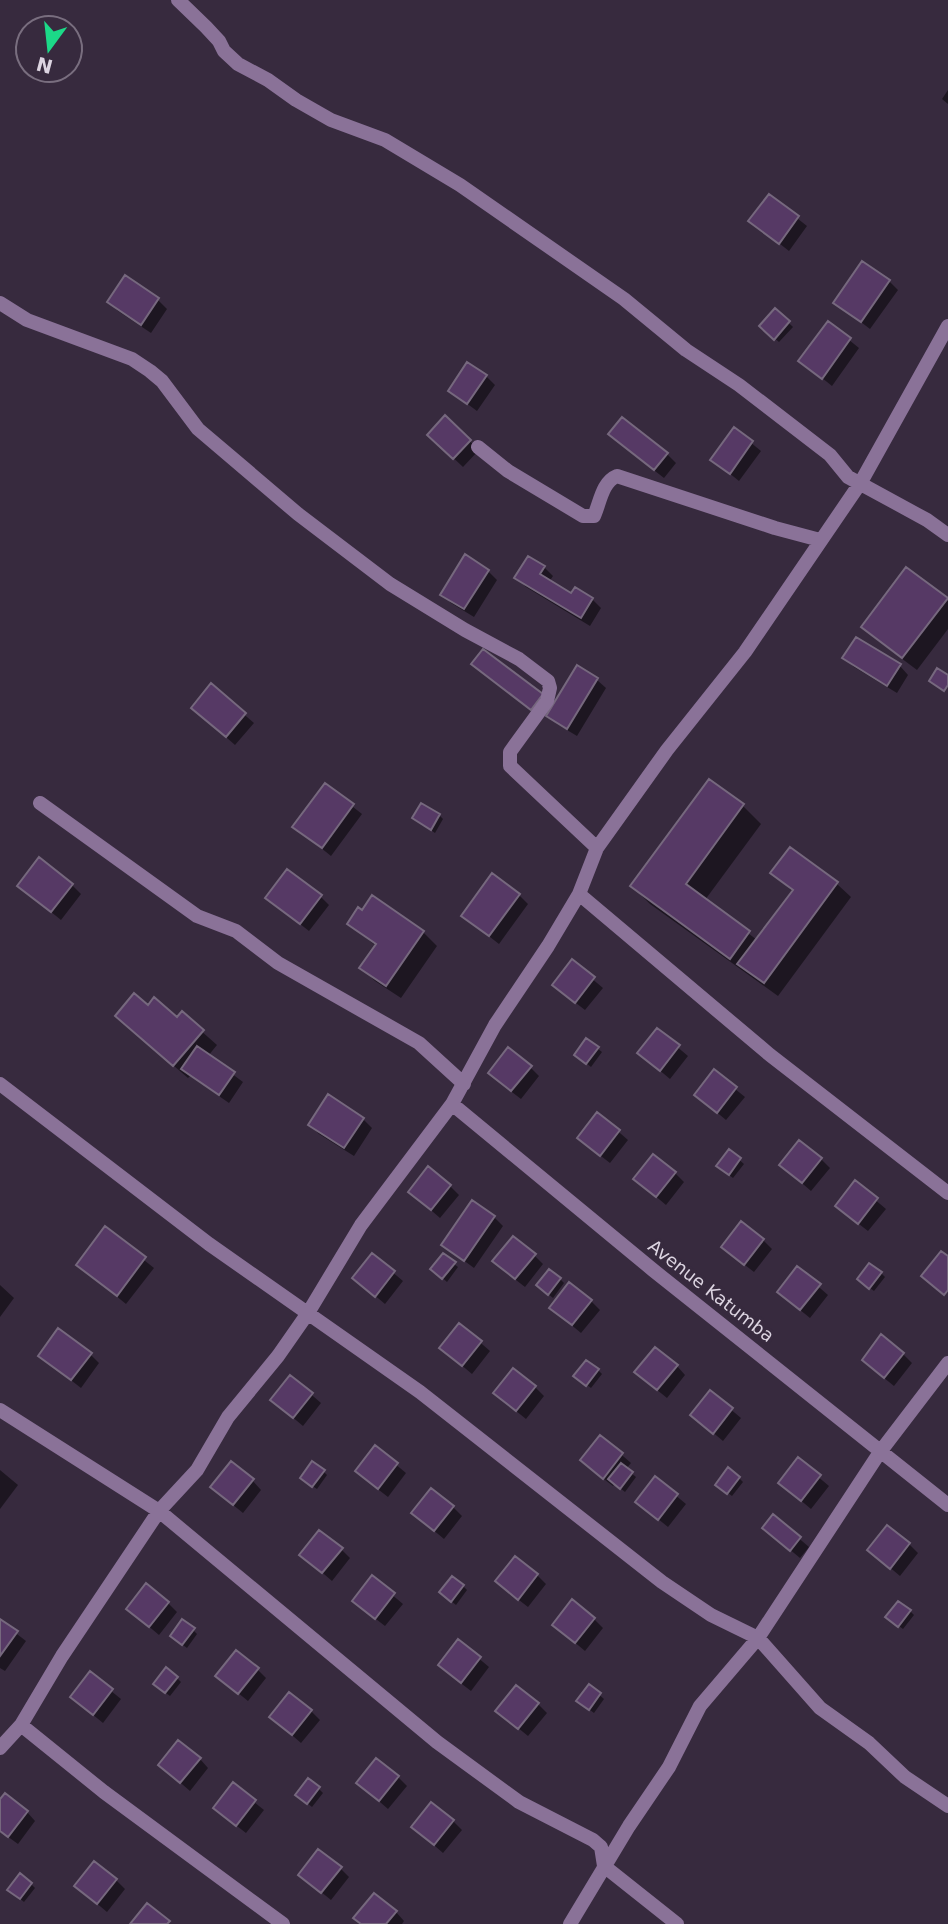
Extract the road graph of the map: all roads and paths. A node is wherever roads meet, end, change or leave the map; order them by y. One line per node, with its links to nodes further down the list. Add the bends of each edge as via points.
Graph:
1 (178, 0): 5 (street, via 237,64 331,120 385,140 460,185 615,292 830,455 848,477)
2 (0, 303): 9 (street, via 27,320 132,359 150,371 198,429 298,514 390,584 519,659 548,681 547,701 510,752 510,766)
3 (948, 326): 5 (street)
4 (478, 447): 7 (street, via 508,471 583,516 594,516 605,487 617,476)
5 (861, 482): 6 (street); 7 (street)
6 (948, 536)
7 (820, 540): 9 (street, via 745,652)
8 (40, 803): 12 (street, via 197,916 236,932 278,963 418,1043)
9 (597, 848): 10 (street)
10 (579, 894): 12 (street, via 495,1025); 14 (street, via 770,1055)
11 (0, 1084): 15 (street, via 209,1244)
12 (464, 1084): 13 (street)
13 (452, 1104): 15 (street, via 361,1225); 18 (street, Avenue Katumba)
14 (948, 1193)
15 (308, 1313): 20 (street, via 228,1417 197,1470); 21 (street, via 430,1401 663,1582 711,1615)
16 (948, 1363): 18 (street)
17 (0, 1410): 20 (street)
18 (880, 1452): 19 (street, Avenue Katumba); 21 (street)
19 (948, 1505)
20 (159, 1511): 22 (street); 25 (street, via 437,1742 519,1802 593,1840 601,1847)
21 (758, 1638): 24 (street, via 820,1707); 25 (street, via 701,1706)
22 (21, 1726): 23 (street); 26 (street)
23 (0, 1748)
24 (948, 1806)
25 (604, 1866): 27 (street); 28 (street)
26 (282, 1924)
27 (570, 1924)
28 (677, 1924)

